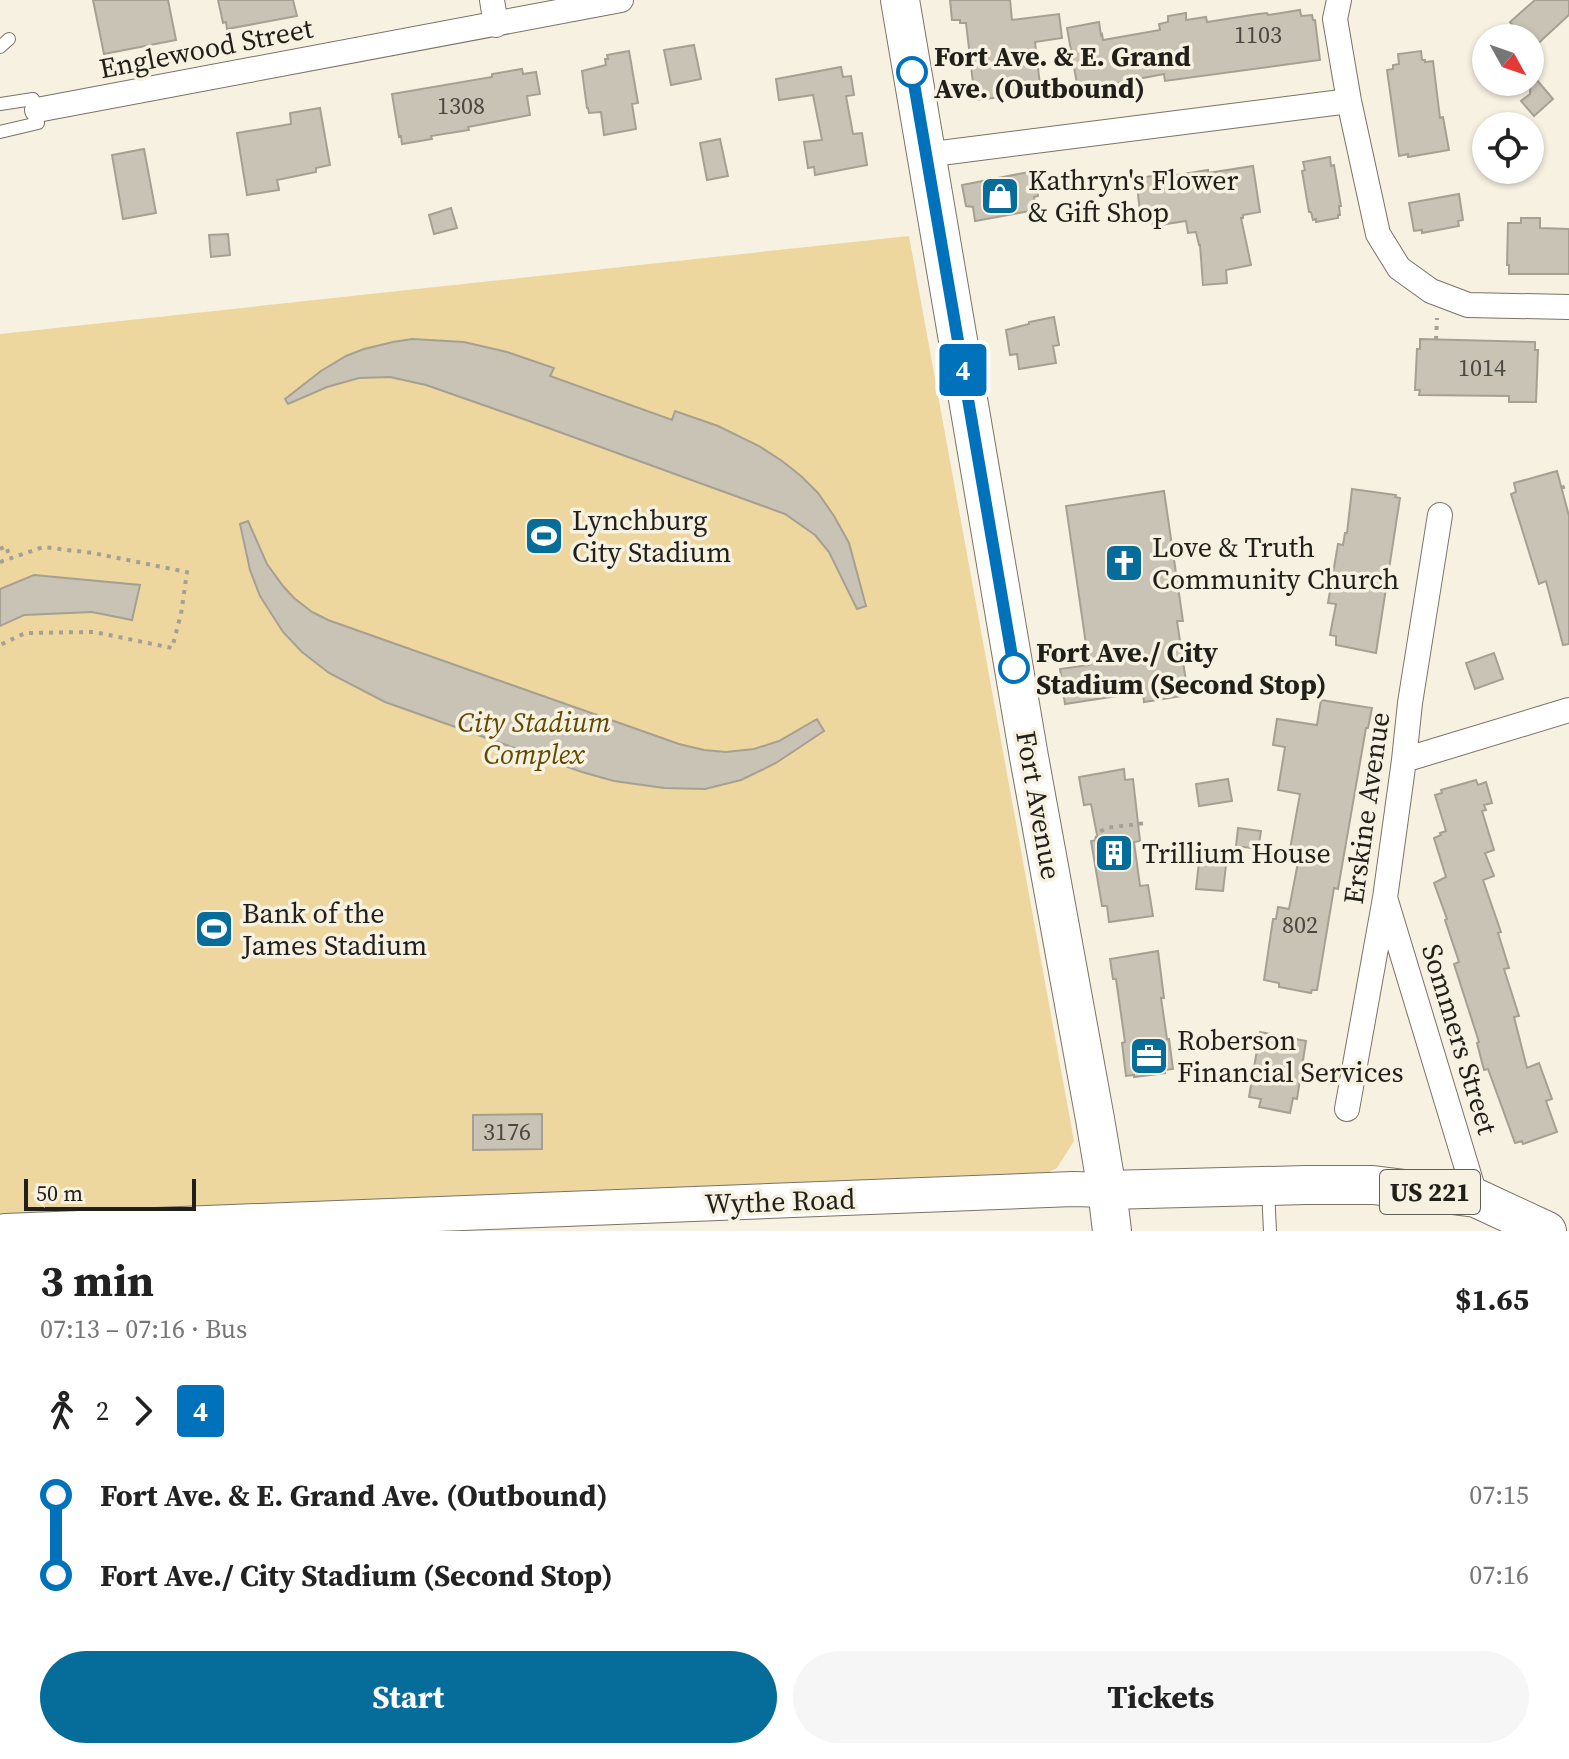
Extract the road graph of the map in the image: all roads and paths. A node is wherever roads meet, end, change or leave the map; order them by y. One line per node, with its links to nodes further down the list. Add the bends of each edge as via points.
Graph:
1 (492, 0): 5 (street)
2 (621, 0): 5 (street, Englewood Street)
3 (900, 0): 10 (main road, Fort Avenue)
4 (1339, 0): 6 (street, via 1335,19)
5 (496, 25): 8 (street, Englewood Street)
6 (1349, 101): 10 (street); 11 (street, via 1378,234 1399,268 1431,291 1468,305)
7 (0, 104): 8 (lane)
8 (36, 111): 9 (lane)
9 (0, 132)
10 (925, 155): 28 (main road, Fort Avenue)
11 (1569, 307)
12 (1437, 316): 13 (path)
13 (1436, 340)
14 (1569, 485): 15 (path)
15 (1561, 488)
16 (1440, 515): 22 (street, Erskine Avenue)
17 (0, 549): 18 (path, via 6,546)
18 (10, 558): 19 (path); 20 (path, via 43,547 187,572 172,648 94,632 25,633)
19 (0, 562)
20 (0, 645)
21 (1569, 710): 22 (street)
22 (1404, 760): 25 (street, Erskine Avenue)
23 (1146, 823): 24 (path, via 1106,828)
24 (1096, 840)
25 (1385, 898): 26 (street, Erskine Avenue); 29 (street, Sommers Street)
26 (1347, 1109)
27 (1267, 1186): 28 (main road, Wythe Road / US 221); 29 (main road, Wythe Road / US 221, via 1373,1185); 32 (lane)
28 (1107, 1190): 30 (street, Wythe Road); 31 (main road, Fort Avenue)
29 (1476, 1198): 33 (main road, Wythe Road / US 221)
30 (5, 1231)
31 (1112, 1231)
32 (1270, 1231)
33 (1547, 1231)

